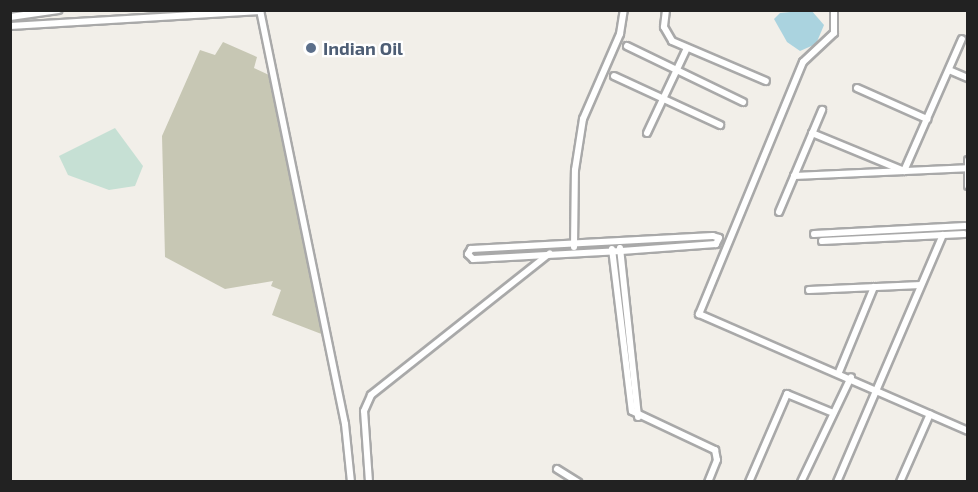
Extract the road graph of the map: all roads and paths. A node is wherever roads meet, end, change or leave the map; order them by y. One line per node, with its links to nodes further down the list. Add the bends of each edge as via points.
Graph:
1 (58, 10): 6 (street)
2 (624, 10): 35 (street, via 620,34 583,119 575,170)
3 (666, 10): 10 (street, via 666,37)
4 (834, 10): 45 (street, via 834,33 803,62 698,311 700,317)
5 (261, 11): 7 (street); 54 (street, via 345,424)
6 (10, 17)
7 (10, 26)
8 (962, 39): 12 (street)
9 (627, 46): 11 (street)
10 (687, 48): 11 (street); 15 (street)
11 (677, 70): 17 (street); 18 (street)
12 (949, 70): 14 (street); 20 (street)
13 (614, 76): 17 (street)
14 (968, 78)
15 (765, 81)
16 (857, 88): 20 (street)
17 (663, 98): 21 (street); 22 (street)
18 (743, 102)
19 (822, 110): 23 (street)
20 (927, 119): 26 (street)
21 (720, 125)
22 (647, 133)
23 (812, 133): 26 (street); 27 (street)
24 (968, 160): 25 (street)
25 (967, 168): 26 (street); 28 (street)
26 (904, 171): 27 (street)
27 (794, 176): 29 (street)
28 (968, 186)
29 (778, 212)
30 (966, 225): 31 (street); 33 (street)
31 (814, 234)
32 (943, 235): 33 (street); 34 (street); 42 (street)
33 (966, 235)
34 (822, 241)
35 (574, 243): 36 (street); 40 (street, via 471,249 468,254 473,258); 41 (street)
36 (611, 243): 37 (street); 38 (street)
37 (620, 243): 39 (street); 39 (street, via 719,240 712,245)
38 (612, 251): 39 (street); 41 (street); 50 (street, via 630,406)
39 (621, 251): 50 (street)
40 (550, 252): 41 (street); 55 (street, via 371,395 364,411)
41 (573, 252)
42 (921, 285): 43 (street); 47 (street)
43 (874, 287): 44 (street); 45 (street)
44 (809, 290)
45 (839, 372): 46 (street)
46 (850, 377): 47 (street); 48 (street)
47 (877, 389): 49 (street); 53 (street)
48 (833, 413): 58 (street, via 787,394); 59 (street)
49 (930, 414): 51 (street); 60 (street)
50 (638, 417): 57 (street, via 715,450 717,460)
51 (968, 430)
52 (557, 469): 56 (street)
53 (840, 481)
54 (351, 482)
55 (369, 482)
56 (578, 482)
57 (708, 482)
58 (749, 482)
59 (801, 482)
60 (900, 482)

